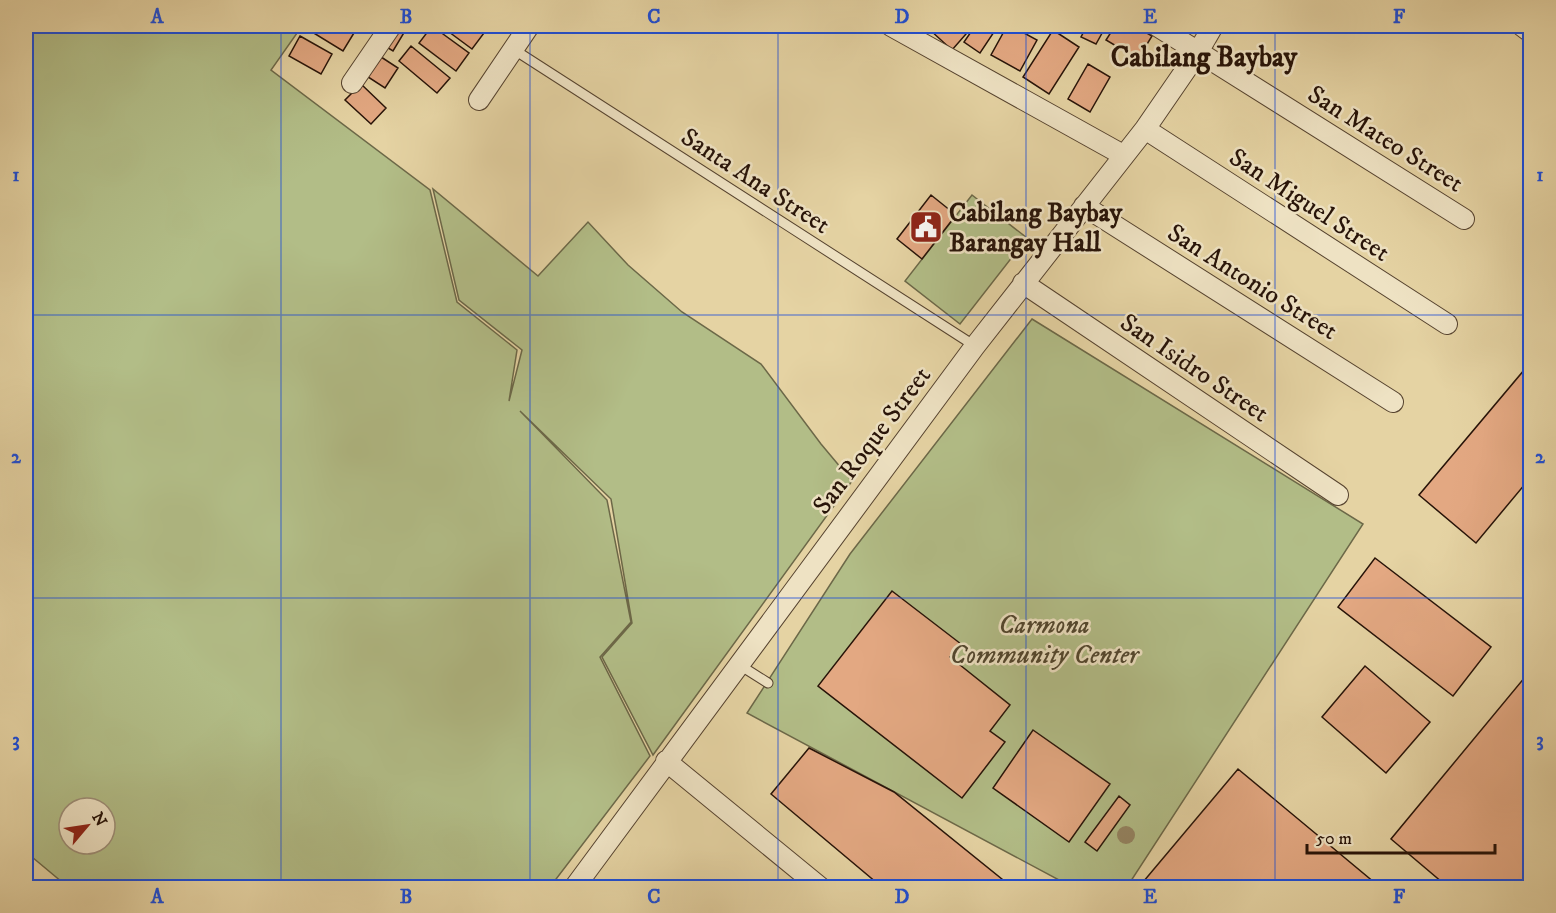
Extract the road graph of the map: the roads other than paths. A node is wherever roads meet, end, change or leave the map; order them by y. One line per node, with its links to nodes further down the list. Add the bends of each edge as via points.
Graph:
1 (391, 26): 10 (street)
2 (529, 26): 8 (street)
3 (891, 26): 13 (street)
4 (1157, 26): 9 (street, San Mateo Street)
5 (1213, 26): 9 (street, San Roque Street)
6 (1522, 26): 7 (street)
7 (1530, 32)
8 (513, 49): 11 (street); 18 (lane, Santa Ana Street)
9 (1198, 52): 12 (street, San Roque Street); 15 (street, San Mateo Street)
10 (352, 83)
11 (479, 100)
12 (1145, 129): 13 (street, San Roque Street); 17 (street, San Miguel Street)
13 (1123, 154): 14 (street, San Roque Street)
14 (1084, 206): 16 (street, San Roque Street); 19 (street, San Antonio Street)
15 (1464, 219)
16 (1023, 283): 18 (street, San Roque Street); 20 (street, San Isidro Street)
17 (1446, 324)
18 (975, 346): 21 (street, San Roque Street)
19 (1393, 402)
20 (1338, 495)
21 (738, 664): 22 (lane); 23 (street, San Roque Street)
22 (768, 683)
23 (666, 761): 24 (street, San Roque Street); 25 (street)
24 (574, 888)
25 (821, 888)

